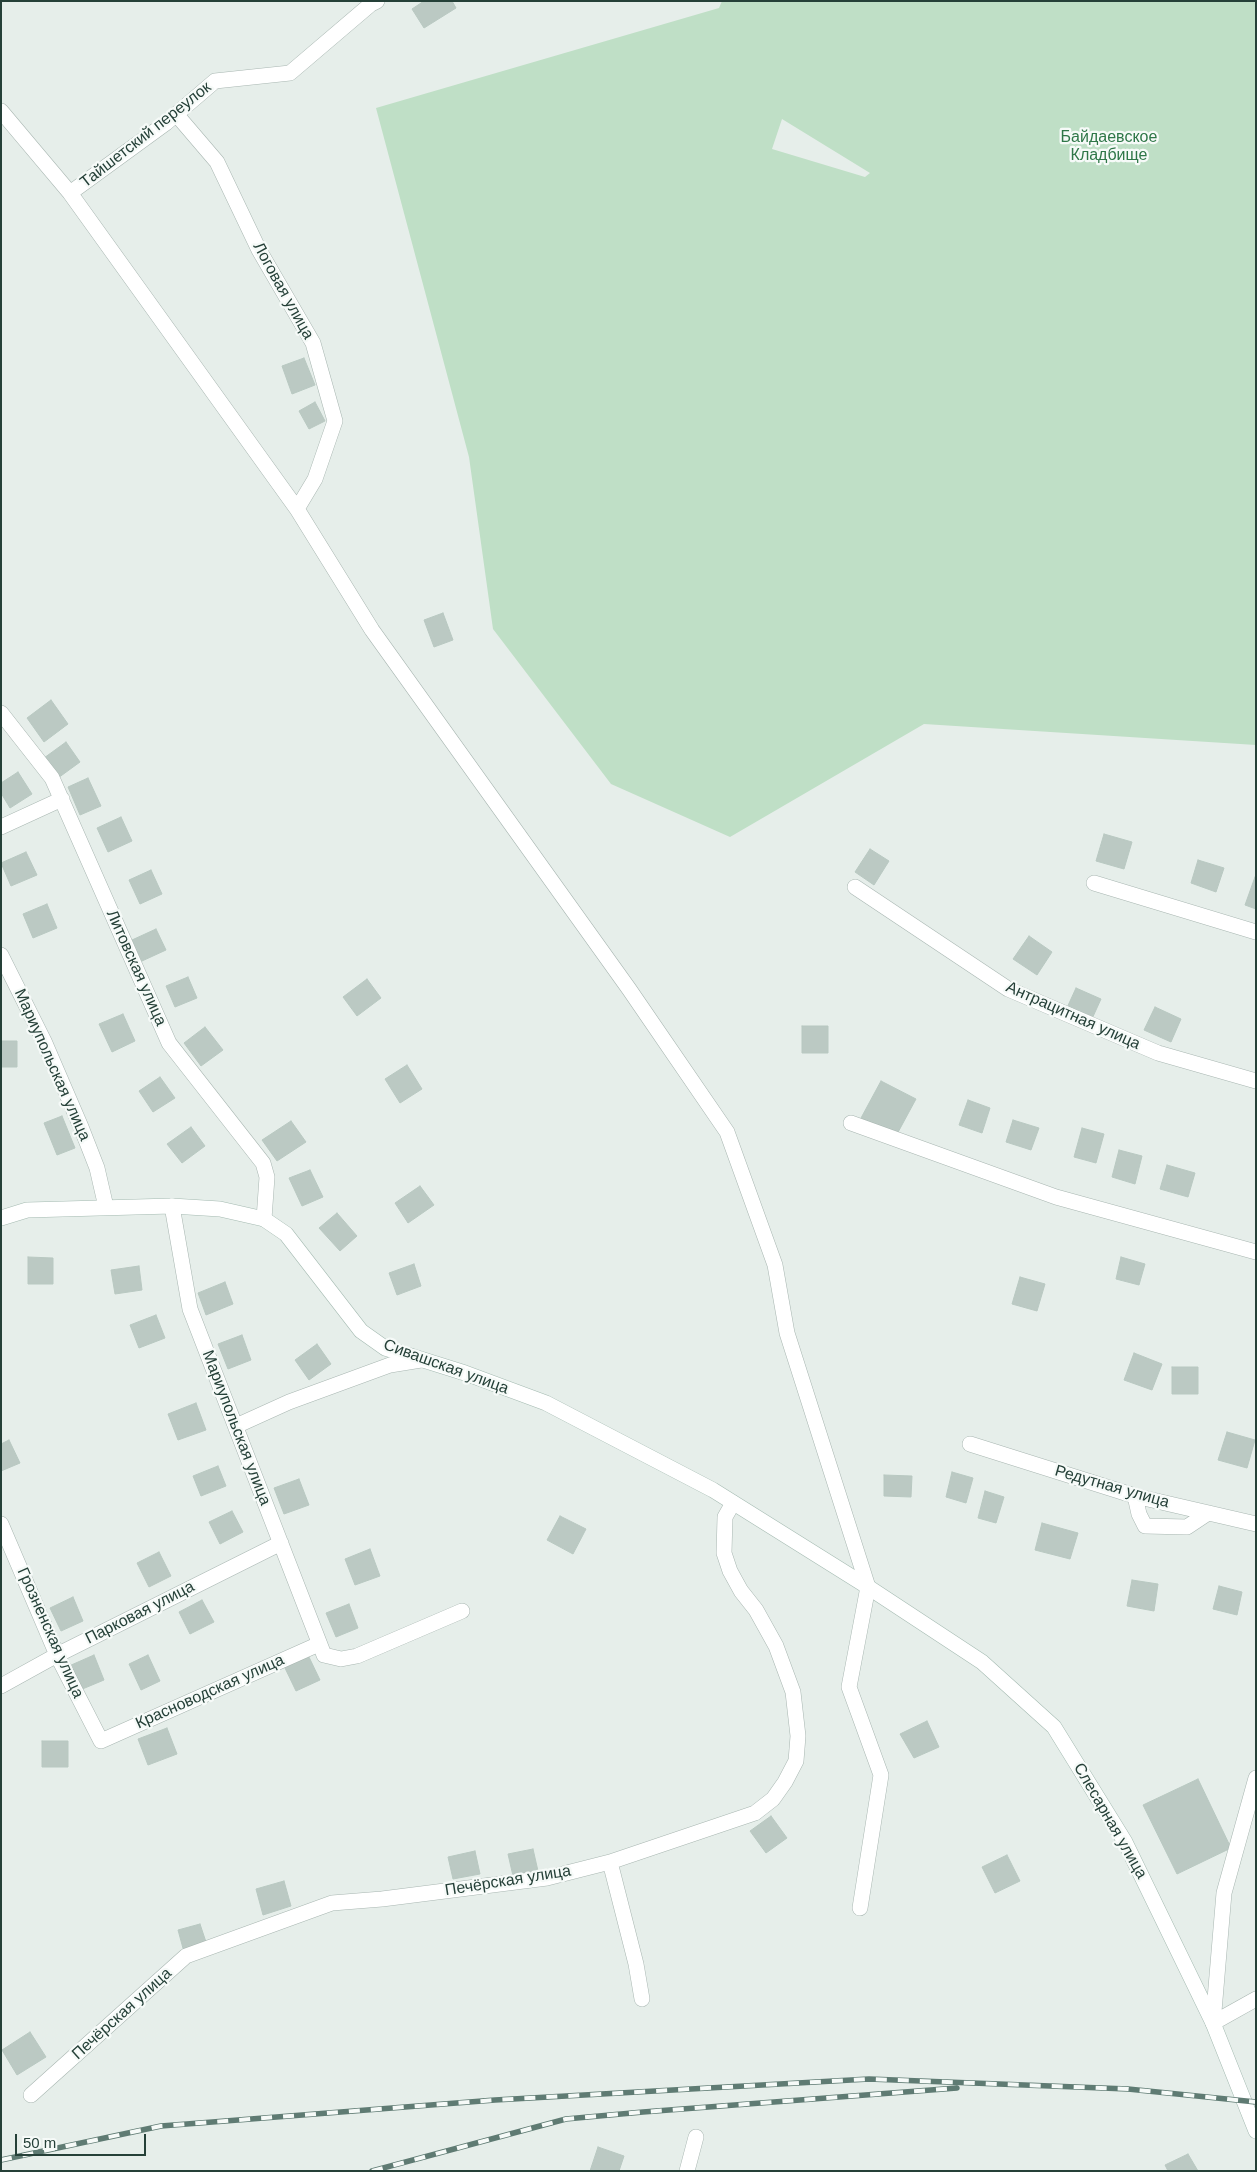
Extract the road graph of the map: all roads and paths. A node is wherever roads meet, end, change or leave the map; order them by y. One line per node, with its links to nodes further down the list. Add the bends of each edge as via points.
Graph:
1 (377, 1): 3 (street, Тайшетский переулок, via 290,73 215,81)
2 (1, 111): 4 (street)
3 (176, 114): 4 (street, Тайшетский переулок); 5 (street, Логовая улица, via 217,162 259,250 313,343 335,421 315,479)
4 (70, 193): 5 (street)
5 (296, 509): 29 (street, via 372,630 629,989 727,1132 775,1265 787,1333)
6 (1, 713): 7 (street, Литовская улица, via 52,778)
7 (62, 799): 8 (street); 18 (street, Литовская улица, via 169,1043 263,1163 267,1177)
8 (1, 827)
9 (1094, 883): 11 (street)
10 (855, 888): 13 (street, Антрацитная улица, via 1008,989 1158,1053)
11 (1256, 932)
12 (1, 955): 15 (street, Мариупольская улица, via 44,1041 81,1127 97,1168)
13 (1256, 1082)
14 (851, 1123): 19 (street, via 1056,1197)
15 (106, 1206): 16 (street, Сивашская улица); 17 (street, Сивашская улица, via 27,1210)
16 (172, 1206): 18 (street, Сивашская улица, via 220,1209); 21 (street, Мариупольская улица, via 190,1309)
17 (1, 1218)
18 (264, 1219): 20 (street, Сивашская улица, via 286,1234 361,1331 385,1348)
19 (1256, 1252)
20 (421, 1360): 21 (street, via 390,1366 289,1402); 24 (street, Сивашская улица, via 546,1403)
21 (236, 1426): 28 (street, Мариупольская улица)
22 (970, 1444): 23 (street, Редутная улица)
23 (1135, 1496): 25 (street, Редутная улица); 25 (street, via 1145,1526 1188,1527)
24 (733, 1503): 29 (street, Сивашская улица); 36 (street, Печёрская улица, via 725,1517 724,1553 738,1584 776,1646 792,1692 798,1736 796,1761 773,1799 755,1813)
25 (1208, 1513): 27 (street, Редутная улица)
26 (1, 1524): 32 (street, Грозненская улица)
27 (1256, 1524)
28 (281, 1543): 31 (street, Мариупольская улица); 32 (street, Парковая улица)
29 (868, 1587): 37 (street, via 849,1688 881,1775); 40 (street, Слесарная улица, via 982,1662 1054,1727 1126,1842)
30 (462, 1611): 31 (street, via 357,1656 341,1659 324,1655)
31 (319, 1644): 34 (street, Красноводская улица)
32 (57, 1655): 33 (street, Парковая улица); 34 (street, Грозненская улица)
33 (1, 1686)
34 (101, 1741)
35 (1256, 1778): 40 (street, via 1224,1893)
36 (610, 1862): 39 (street); 41 (street, Печёрская улица, via 547,1878 332,1903 186,1956)
37 (860, 1908)
38 (1256, 1999): 40 (street)
39 (642, 2000)
40 (1214, 2023): 42 (street, Слесарная улица)
41 (31, 2096)
42 (1256, 2131)
43 (696, 2137): 44 (street)
44 (687, 2171)

